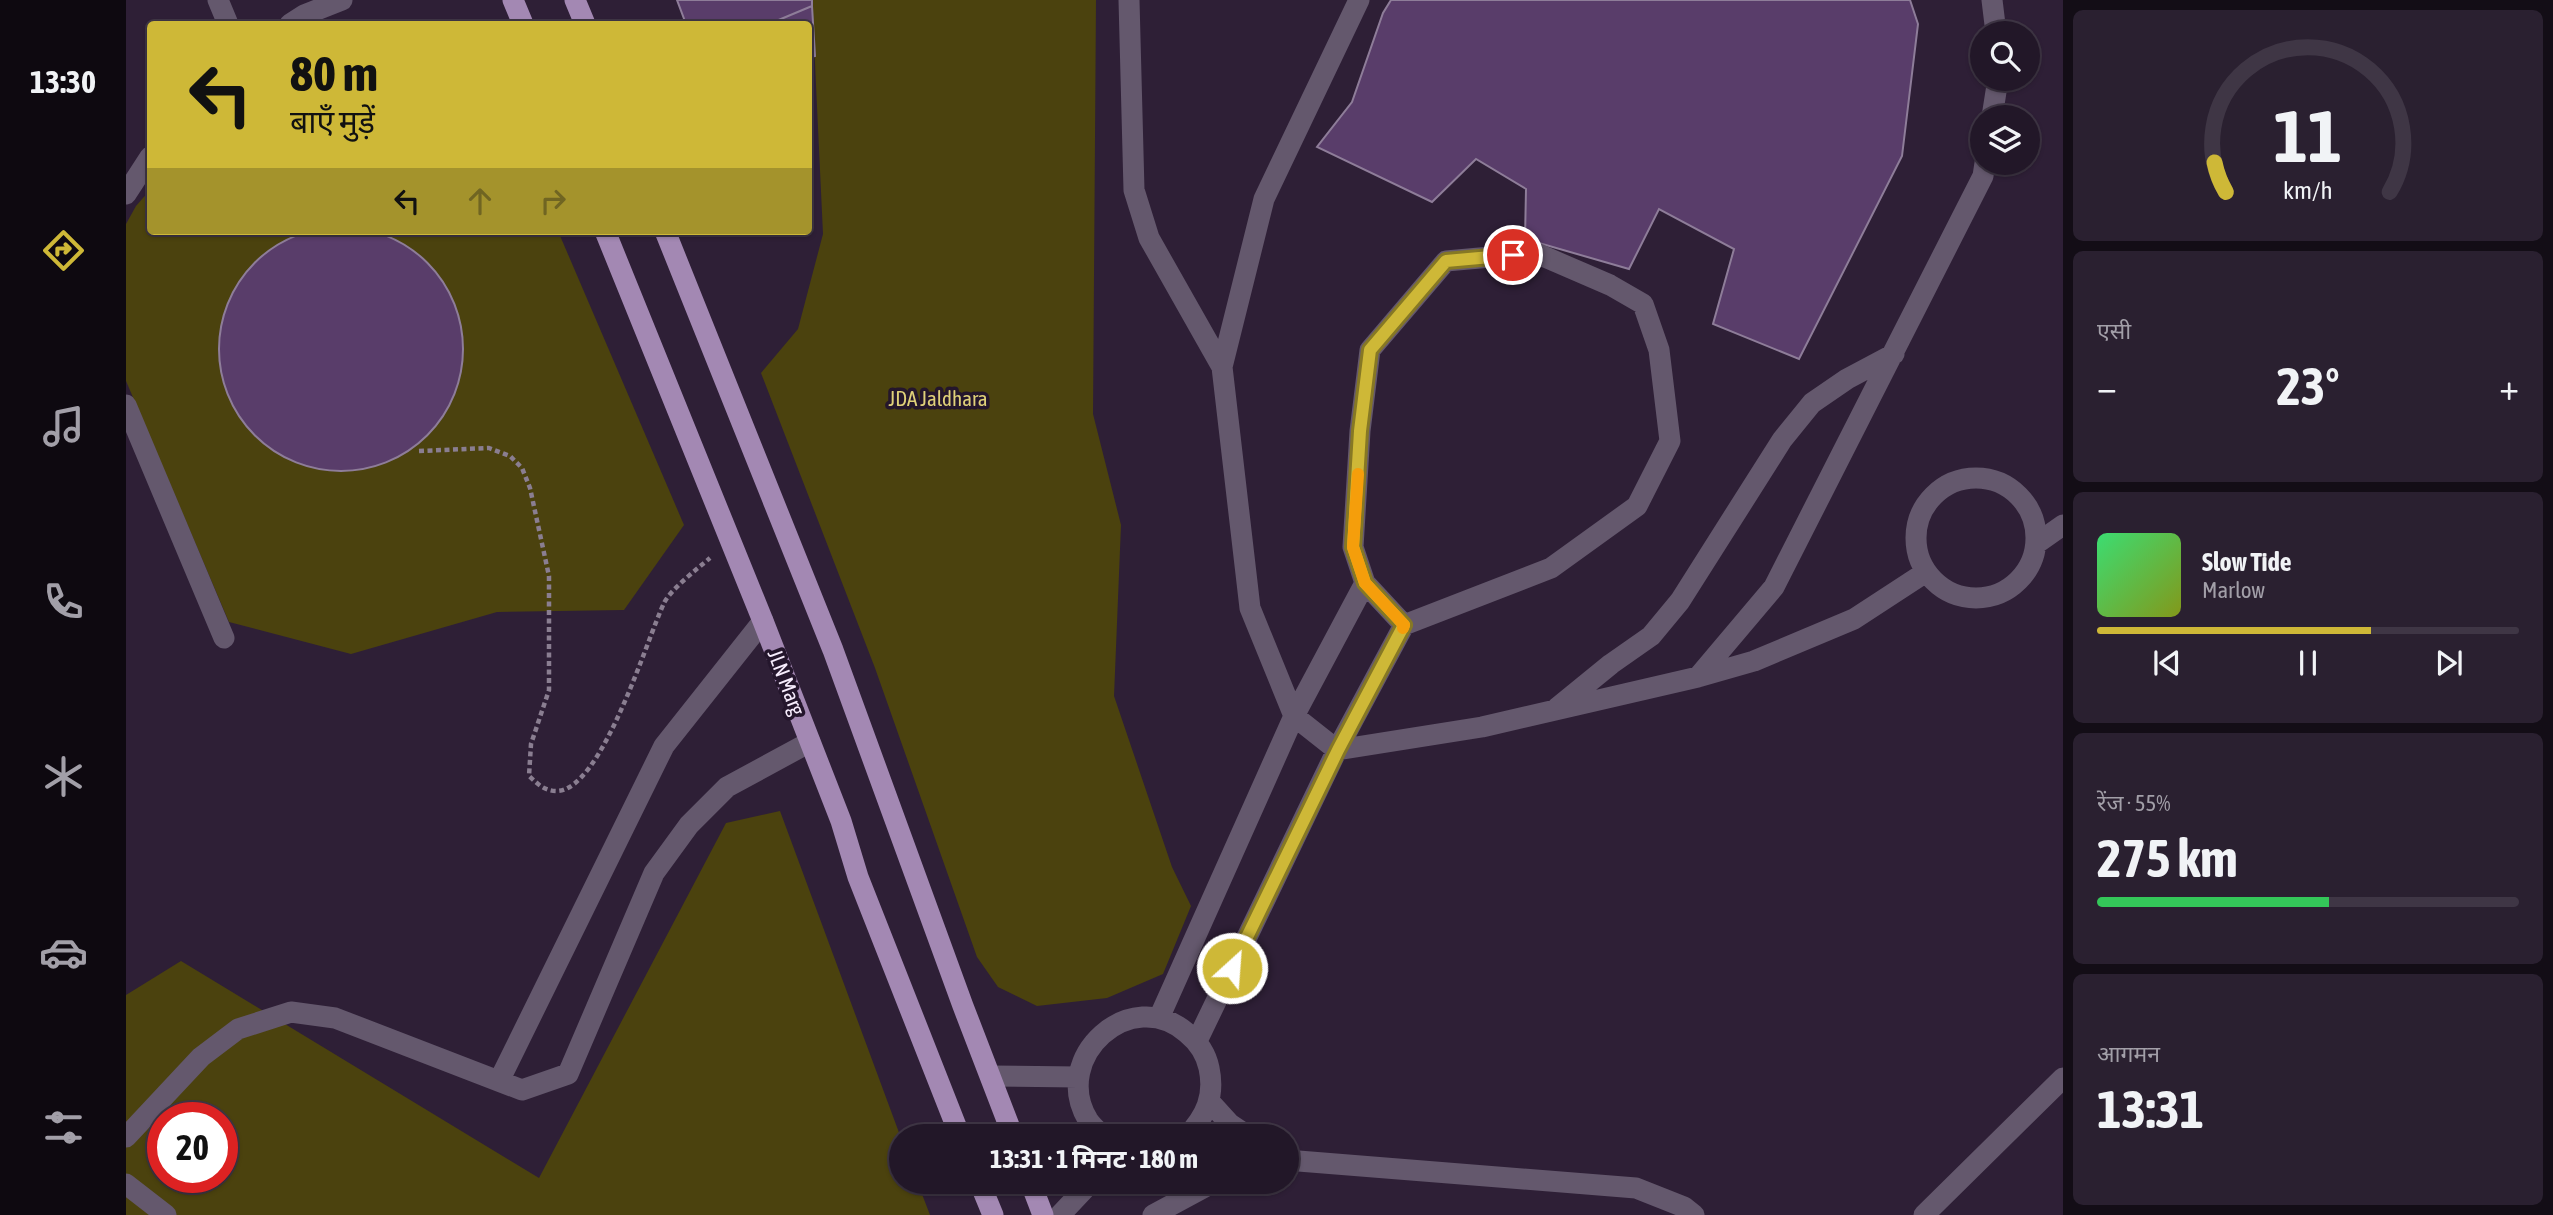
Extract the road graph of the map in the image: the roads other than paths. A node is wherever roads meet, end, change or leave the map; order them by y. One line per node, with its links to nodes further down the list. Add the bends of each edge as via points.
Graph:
1 (218, 0): 8 (street)
2 (342, 0): 9 (street)
3 (513, 0): 10 (main road)
4 (575, 0): 11 (main road)
5 (1129, 0): 19 (street, via 1134,190 1149,239)
6 (1359, 0): 19 (street, via 1264,199)
7 (1992, 0): 12 (street)
8 (227, 21)
9 (295, 21)
10 (522, 21)
11 (584, 21)
12 (1995, 21)
13 (147, 162): 15 (street)
14 (1983, 175): 18 (street)
15 (126, 194)
16 (607, 235): 25 (main road, JLN Marg)
17 (667, 235): 35 (main road, via 833,650)
18 (1894, 354): 28 (street, via 1774,587); 29 (street, via 1812,403 1782,440 1680,601 1651,636)
19 (1222, 367): 30 (street, via 1250,608)
20 (126, 405): 27 (street)
21 (2063, 525): 22 (street)
22 (2036, 544): 23 (street, via 2018,581 2001,593 1959,596); 23 (street, via 2032,516 2016,492 2000,482 1962,479 1929,500 1920,517 1918,555)
23 (1926, 572): 28 (street, via 1854,619 1754,661)
24 (1365, 583): 26 (street); 26 (street, via 1353,547 1370,350 1446,261 1536,253 1643,304 1659,350 1670,441 1637,506 1551,568); 30 (street)
25 (763, 621): 31 (main road, JLN Marg); 38 (street, via 664,746)
26 (1404, 625): 32 (street)
27 (224, 638)
28 (1698, 677): 29 (street)
29 (1553, 711): 32 (street)
30 (1294, 716): 32 (street); 33 (street)
31 (810, 743): 38 (street, via 727,787 689,825 654,873 568,1074 522,1090); 40 (main road, JLN Marg)
32 (1338, 750): 34 (street)
33 (1159, 1018): 34 (street); 36 (street, via 1137,1017 1115,1024 1097,1037 1084,1056)
34 (1197, 1041): 39 (street, via 1208,1059)
35 (991, 1076): 36 (street); 41 (main road)
36 (1078, 1077): 42 (street, via 1080,1100)
37 (2063, 1078): 58 (street)
38 (499, 1081): 45 (street, via 335,1018 291,1012 238,1029 219,1043)
39 (1210, 1102): 43 (street); 44 (street)
40 (955, 1124)
41 (1009, 1124)
42 (1091, 1124)
43 (1198, 1124)
44 (1230, 1124)
45 (126, 1137)
46 (1299, 1161): 57 (street, via 1636,1188)
47 (126, 1184): 52 (street)
48 (984, 1194): 53 (main road)
49 (1035, 1194): 54 (main road)
50 (1080, 1194): 55 (street)
51 (1192, 1194): 56 (street)
52 (166, 1215)
53 (993, 1215)
54 (1042, 1215)
55 (1060, 1215)
56 (1153, 1215)
57 (1694, 1215)
58 (1924, 1215)

